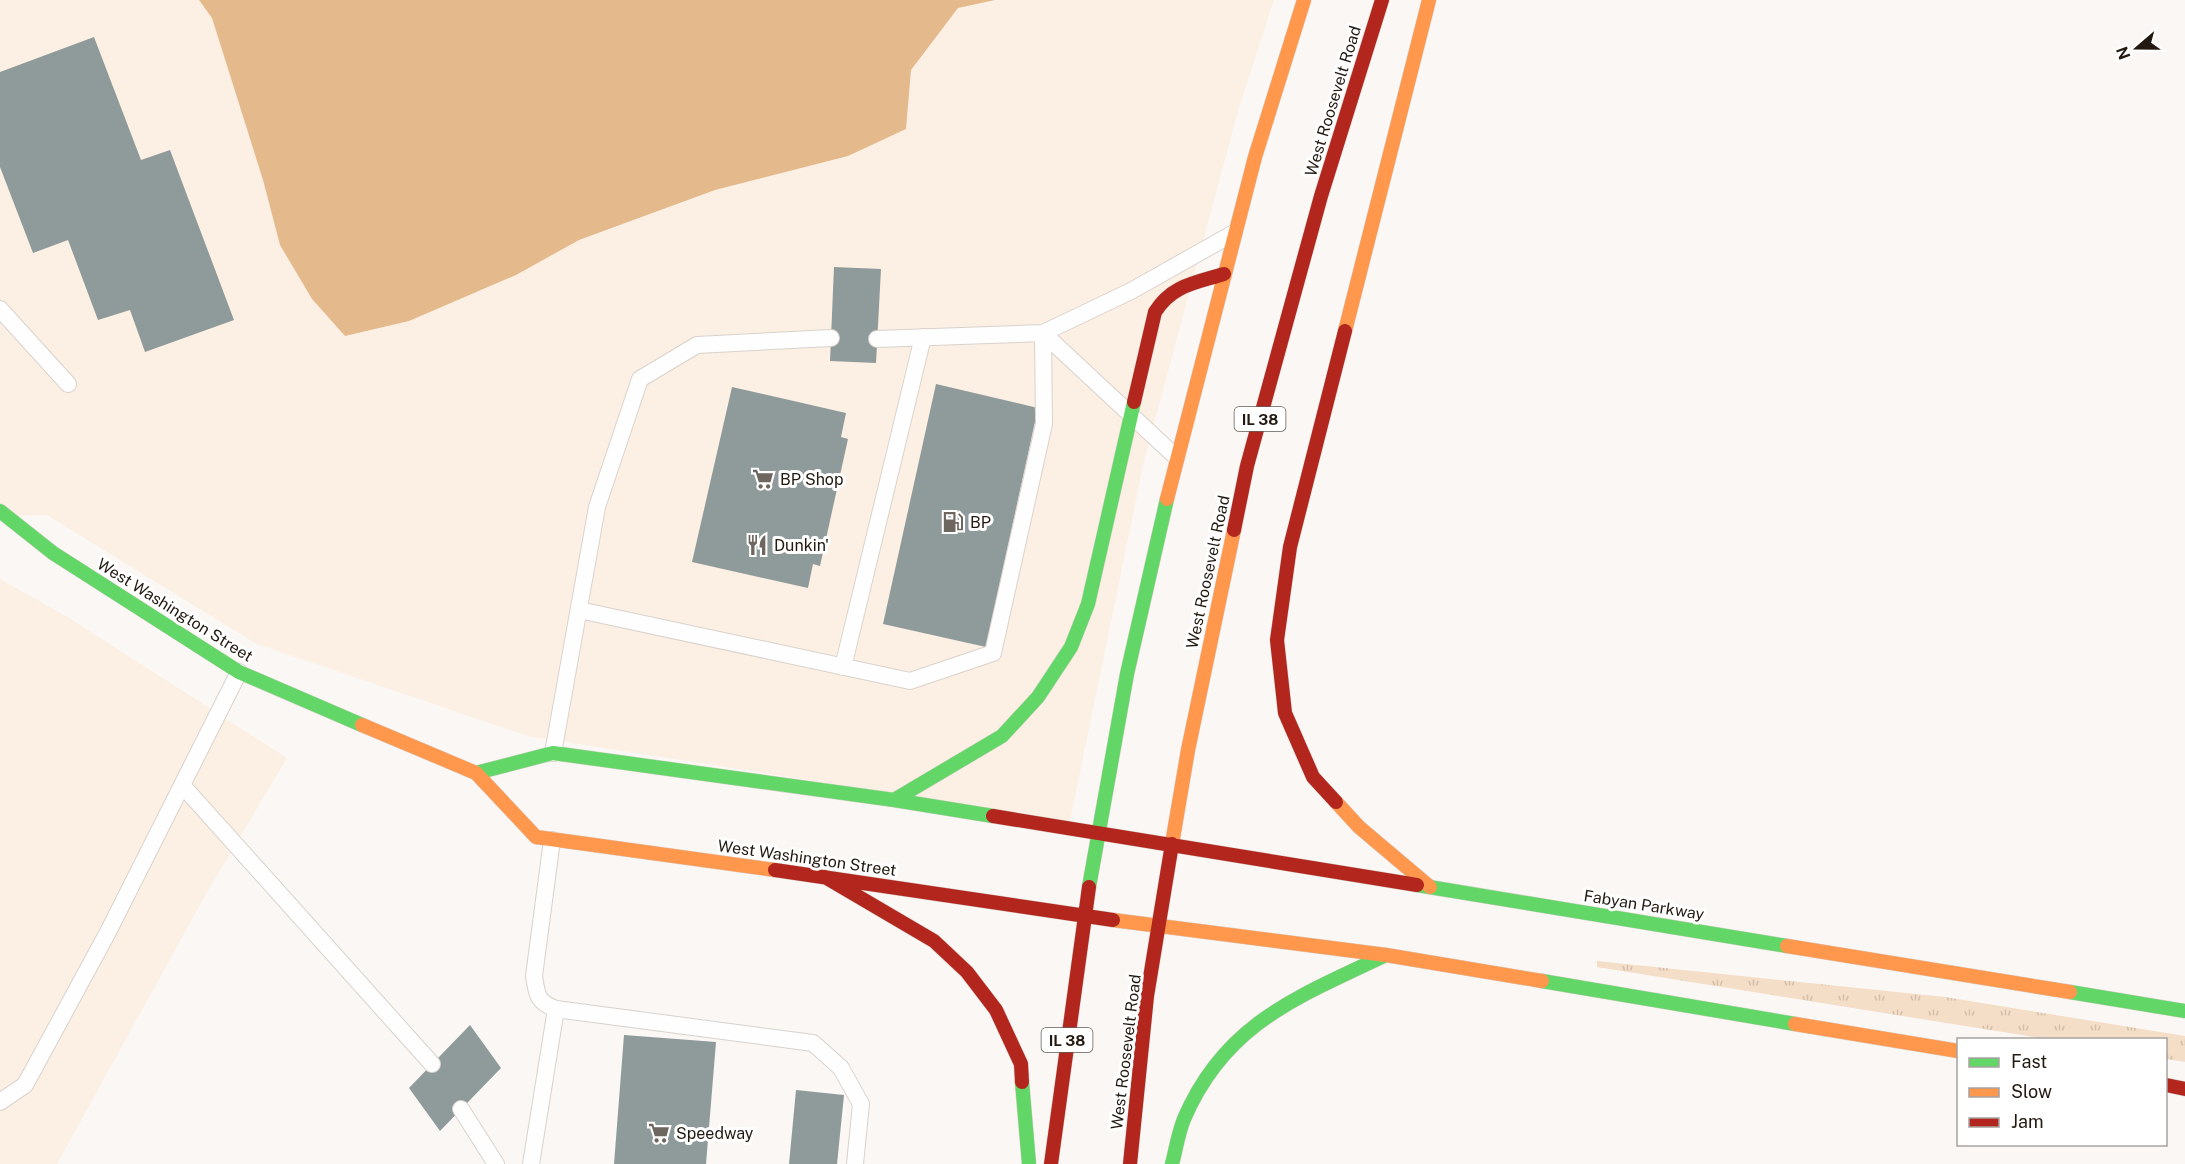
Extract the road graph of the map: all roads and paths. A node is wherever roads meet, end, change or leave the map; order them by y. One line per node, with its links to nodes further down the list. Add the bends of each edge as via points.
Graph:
1 (1304, 0): 4 (main road, IL 38, via 1279,72)
2 (1382, 0): 24 (main road, West Roosevelt Road / IL 38, via 1321,196 1247,466 1190,738)
3 (1429, 0): 26 (main road, via 1290,547 1276,640 1285,712 1313,777 1359,827)
4 (1235, 232): 5 (main road, IL 38); 7 (lane, via 1131,291)
5 (1224, 274): 12 (main road, via 1177,289 1163,299 1155,312); 13 (main road, IL 38)
6 (0, 309): 11 (lane)
7 (1042, 333): 8 (lane); 12 (lane); 16 (lane, via 1044,424 993,653 910,681)
8 (923, 337): 10 (lane); 16 (lane)
9 (831, 338): 15 (lane, via 697,345 640,379 597,507)
10 (877, 339)
11 (68, 384)
12 (1130, 414): 13 (lane); 21 (main road, via 1088,604 1071,647 1038,697 1002,736)
13 (1176, 457): 22 (main road, IL 38, via 1127,676)
14 (0, 512): 17 (main road, West Washington Street, via 53,553)
15 (579, 610): 16 (lane); 18 (lane)
16 (843, 667)
17 (239, 672): 19 (main road, West Washington Street); 20 (lane)
18 (553, 753): 19 (main road); 21 (main road)
19 (476, 773): 23 (main road, West Washington Street, via 536,837)
20 (182, 785): 33 (lane); 36 (lane, via 25,1085)
21 (894, 800): 22 (main road)
22 (1097, 834): 24 (main road, Fabyan Parkway); 27 (main road, IL 38)
23 (552, 840): 25 (main road, West Washington Street); 30 (lane, via 534,976 536,993 544,1005)
24 (1173, 847): 26 (main road, Fabyan Parkway); 28 (main road, West Roosevelt Road / IL 38)
25 (825, 877): 27 (main road, West Washington Street); 41 (main road, via 934,941 966,972 996,1010 1021,1064)
26 (1430, 887): 31 (main road, Fabyan Parkway)
27 (1084, 916): 28 (main road, West Washington Street); 42 (main road, IL 38)
28 (1160, 927): 29 (main road); 43 (main road, West Roosevelt Road / IL 38, via 1147,996)
29 (1386, 955): 32 (main road); 44 (main road, via 1258,1021 1233,1044 1203,1084 1184,1121)
30 (556, 1009): 39 (lane); 40 (lane, via 813,1043 841,1068 861,1104)
31 (2185, 1011)
32 (1957, 1051)
33 (432, 1064)
34 (2167, 1085): 35 (main road)
35 (2185, 1089)
36 (0, 1102)
37 (461, 1109): 38 (lane)
38 (496, 1164)
39 (531, 1164)
40 (855, 1164)
41 (1029, 1164)
42 (1051, 1164)
43 (1130, 1164)
44 (1172, 1164)

